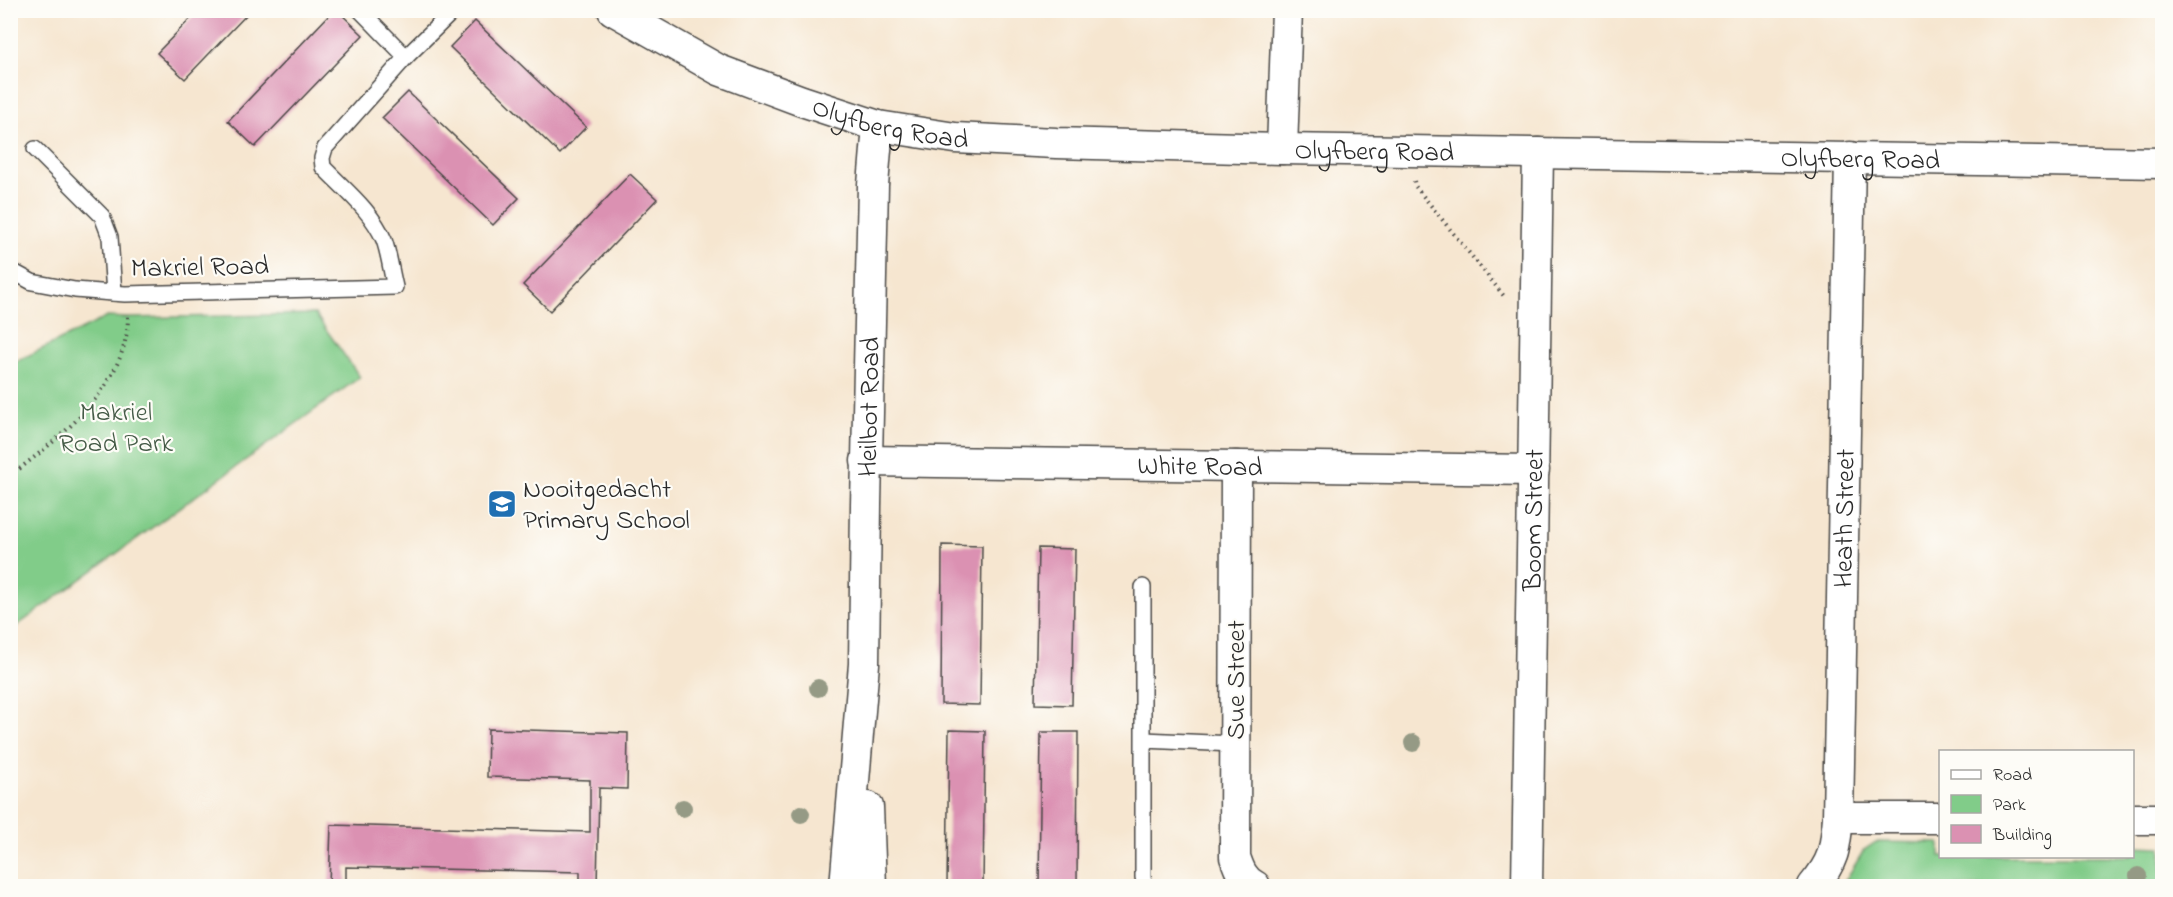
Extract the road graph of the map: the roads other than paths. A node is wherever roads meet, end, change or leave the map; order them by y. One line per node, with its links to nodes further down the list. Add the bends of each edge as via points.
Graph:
1 (360, 10): 5 (lane)
2 (454, 10): 5 (lane)
3 (613, 10): 6 (street, Olyfberg Road, via 719,70)
4 (1287, 10): 8 (street)
5 (406, 57): 13 (lane, Makriel Road, via 325,148 322,158 323,166 367,212 383,237 395,286)
6 (878, 126): 8 (street, Olyfberg Road, via 955,138); 14 (street, Heilbot Road)
7 (35, 149): 13 (lane, via 102,216 110,237)
8 (1282, 150): 9 (street, Olyfberg Road)
9 (1538, 153): 10 (street, Olyfberg Road); 16 (street, Boom Street)
10 (1850, 158): 11 (street, Olyfberg Road); 21 (street, Heath Street)
11 (2163, 163)
12 (10, 270): 13 (lane, Makriel Road, via 32,282)
13 (119, 293)
14 (866, 461): 15 (street, White Road); 18 (street, Heilbot Road)
15 (1236, 466): 16 (street, White Road); 20 (street, Sue Street)
16 (1534, 470): 30 (street, Boom Street)
17 (1143, 587): 19 (lane)
18 (862, 687): 26 (street, Heilbot Road); 27 (street, Heilbot Road)
19 (1144, 740): 20 (lane); 28 (lane)
20 (1234, 744): 29 (street, Sue Street, via 1235,856 1241,873)
21 (1838, 818): 22 (street); 25 (street, Heath Street, via 1830,864)
22 (1939, 818)
23 (2134, 819): 24 (street)
24 (2163, 819)
25 (1817, 882)
26 (845, 886)
27 (871, 886)
28 (1145, 886)
29 (1256, 886)
30 (1527, 886)

